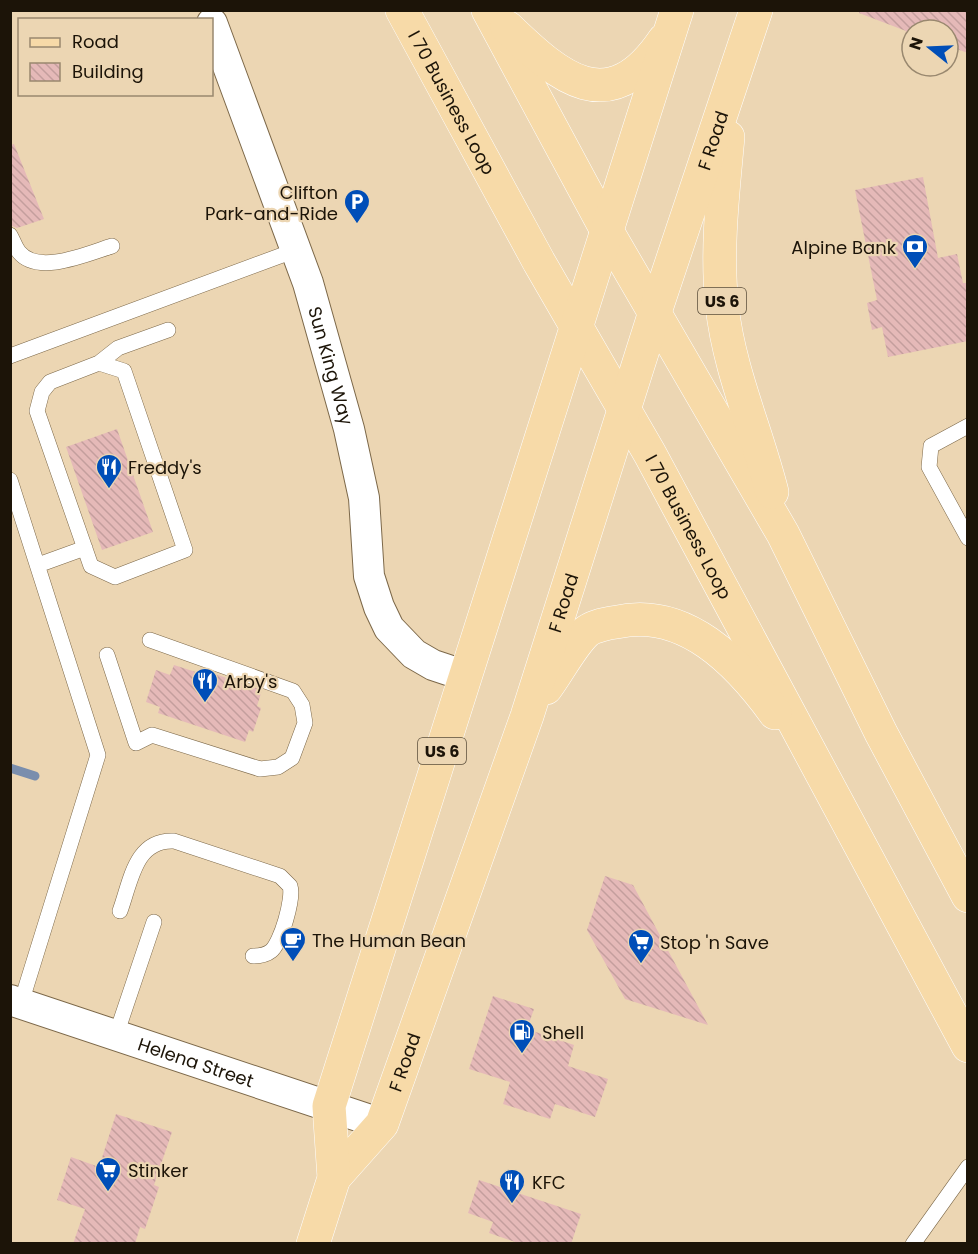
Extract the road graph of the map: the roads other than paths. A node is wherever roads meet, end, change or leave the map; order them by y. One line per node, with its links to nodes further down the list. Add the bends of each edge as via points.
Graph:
1 (402, 10): 12 (main road, I 70 Business Loop)
2 (489, 10): 4 (main road, via 557,72 580,84 602,86 630,76 653,56); 7 (main road)
3 (756, 10): 6 (main road, F Road / US 6)
4 (674, 20): 7 (main road, F Road / US 6)
5 (213, 26): 10 (street, Sun King Way)
6 (739, 62): 11 (main road, F Road / US 6); 19 (main road, US 6, via 721,211 722,306 743,401)
7 (607, 231): 11 (main road); 12 (main road, F Road / US 6)
8 (10, 235): 9 (lane, via 20,253 39,263 64,261)
9 (112, 246)
10 (296, 250): 14 (lane); 25 (street, Sun King Way, via 349,429 364,498 369,576 379,607 389,628 414,654)
11 (654, 315): 16 (main road, F Road / US 6); 19 (main road)
12 (577, 327): 16 (main road, I 70 Business Loop); 25 (main road, F Road / US 6)
13 (168, 330): 15 (lane, via 118,348)
14 (10, 356)
15 (99, 363): 21 (lane, via 50,382 42,392 37,411); 21 (lane, via 124,371 185,550 115,577 91,566)
16 (625, 410): 26 (main road, F Road / US 6); 27 (main road, I 70 Business Loop)
17 (968, 426): 20 (lane, via 931,446 928,467)
18 (10, 480): 22 (lane)
19 (783, 534): 28 (main road)
20 (968, 538)
21 (85, 548): 22 (lane)
22 (38, 565): 34 (lane, via 98,755)
23 (150, 640): 24 (lane, via 293,691 302,705 305,723 292,758 278,767 260,769 152,735 136,743)
24 (107, 655)
25 (466, 676): 37 (main road, F Road / US 6)
26 (526, 716): 27 (main road, via 587,631 637,618 664,621 689,630 712,646 765,699); 38 (main road, F Road / US 6)
27 (835, 798): 36 (main road, I 70 Business Loop)
28 (925, 817): 29 (main road); 30 (main road)
29 (968, 870)
30 (968, 896)
31 (120, 911): 33 (lane, via 138,859 153,844 163,841 174,841 280,876 290,886 291,902 276,946 270,952)
32 (154, 922): 35 (lane)
33 (253, 956)
34 (16, 1002): 35 (street, Helena Street)
35 (116, 1035): 37 (street, Helena Street)
36 (968, 1046)
37 (329, 1106): 38 (street, Helena Street); 40 (main road, F Road / US 6)
38 (382, 1124): 40 (main road, F Road / US 6)
39 (968, 1167): 42 (lane)
40 (334, 1178): 41 (main road, F Road)
41 (313, 1244)
42 (913, 1244)

